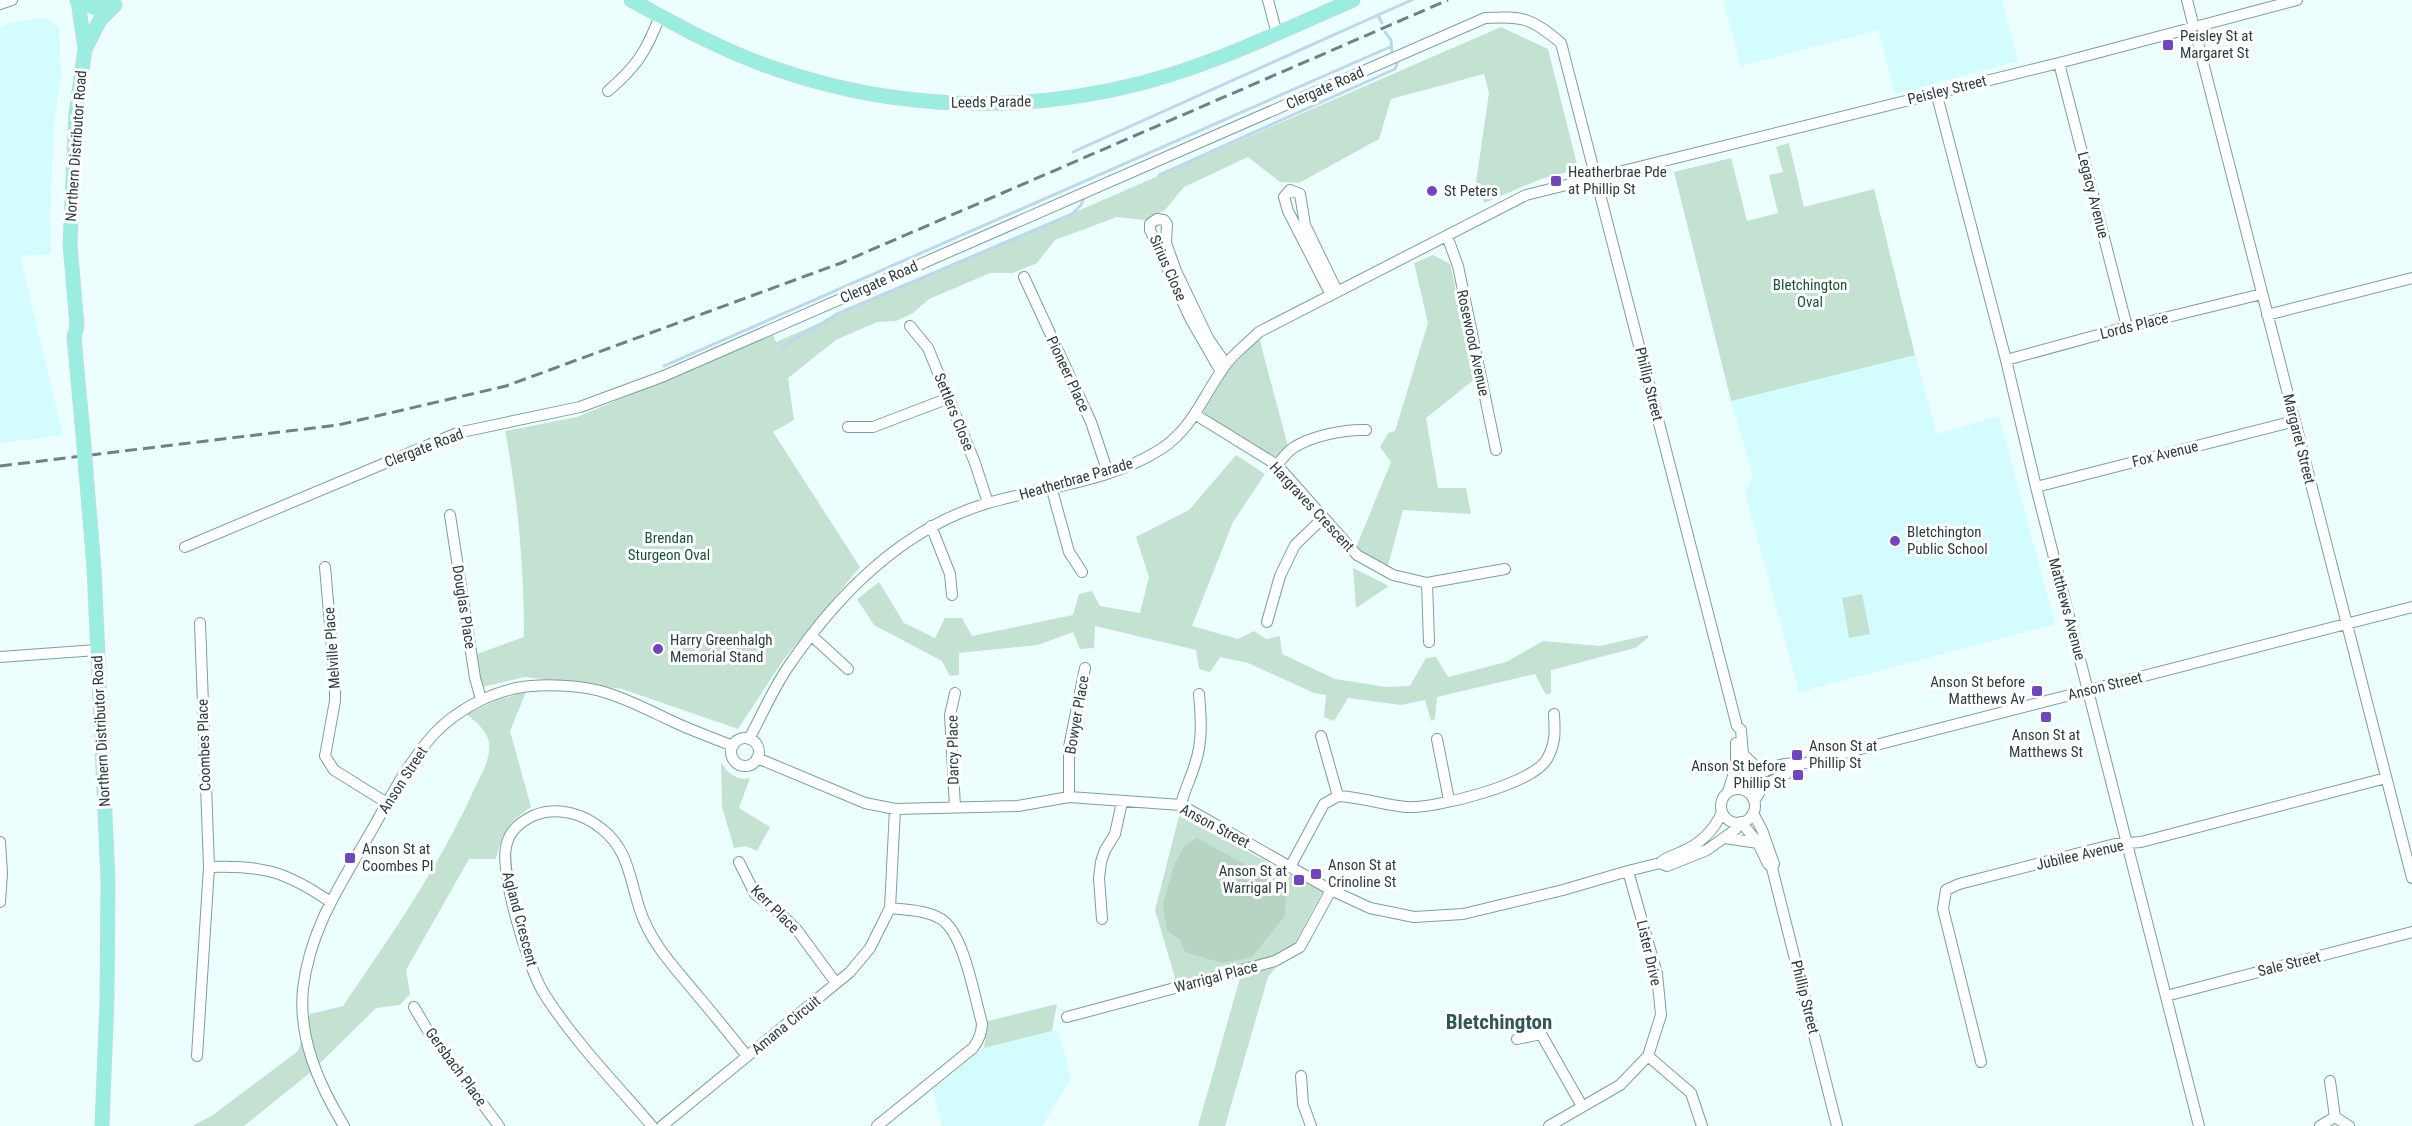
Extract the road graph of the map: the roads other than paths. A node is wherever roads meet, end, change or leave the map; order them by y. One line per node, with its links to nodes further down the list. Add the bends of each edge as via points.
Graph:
1 (12, 0): 9 (street)
2 (631, 0): 10 (main road, Leeds Parade)
3 (1268, 0): 12 (street)
4 (1353, 0): 12 (main road, Leeds Parade)
5 (2187, 0): 11 (street, Margaret Street)
6 (2297, 0): 11 (street, Peisley Street)
7 (77, 1): 8 (main road, via 96,8); 14 (main road, Northern Distributor Road)
8 (118, 2): 14 (main road, Northern Distributor Road, via 100,20)
9 (0, 4)
10 (660, 16): 12 (main road, Leeds Parade, via 752,60 807,79 874,95 969,105 1102,93 1182,70); 16 (street, via 643,54)
11 (2194, 27): 15 (street, Peisley Street); 23 (street, Margaret Street)
12 (1277, 34)
13 (1560, 43): 18 (street, Phillip Street); 43 (street, Clergate Road, via 1536,22 1509,16 1485,18 664,376 580,407 457,433)
14 (85, 49): 55 (main road, Northern Distributor Road, bridge, via 76,113 70,244)
15 (2059, 63): 17 (street, Peisley Street); 26 (street, Legacy Avenue)
16 (608, 91)
17 (1936, 92): 18 (street, Peisley Street); 27 (street, Matthews Avenue)
18 (1596, 178): 19 (street, Heatherbrae Parade, via 1526,195); 64 (street, Phillip Street)
19 (1447, 236): 22 (street, Heatherbrae Parade); 34 (street, Rosewood Avenue, via 1458,266)
20 (1024, 277): 36 (street, Pioneer Place, via 1090,422)
21 (2412, 278): 24 (street)
22 (1334, 293): 22 (street, via 1288,212 1284,197 1290,190 1300,194 1305,225); 28 (street, Heatherbrae Parade, via 1259,332)
23 (2262, 294): 24 (street, Margaret Street); 26 (street, Lords Place)
24 (2268, 315): 31 (street, Margaret Street)
25 (910, 326): 29 (street, Settlers Close, via 928,348)
26 (2127, 327): 27 (street, Lords Place)
27 (2006, 360): 37 (street, Matthews Avenue)
28 (1223, 368): 28 (street, Sirius Close, via 1190,318 1150,230 1150,224 1157,219 1167,224 1166,243 1176,271); 30 (street, Heatherbrae Parade)
29 (949, 398): 32 (street, via 873,427); 39 (street, Settlers Close)
30 (1196, 415): 35 (street, Hargraves Crescent); 36 (street, Heatherbrae Parade, via 1167,445)
31 (2295, 421): 37 (street, Fox Avenue); 52 (street, Margaret Street)
32 (849, 427)
33 (1366, 430): 35 (street, via 1325,435 1294,447)
34 (1496, 450)
35 (1277, 465): 41 (street, Hargraves Crescent)
36 (1108, 473): 38 (street, Heatherbrae Parade)
37 (2036, 487): 59 (street, Matthews Avenue)
38 (1052, 490): 39 (street, Heatherbrae Parade); 46 (street, via 1069,552)
39 (988, 503): 42 (street, Heatherbrae Parade)
40 (450, 515): 62 (street, Douglas Place, via 475,678)
41 (1323, 518): 47 (street, Hargraves Crescent, via 1357,555 1393,575); 50 (street, via 1295,545 1280,576)
42 (931, 526): 48 (street, via 950,574); 53 (street, Heatherbrae Parade, via 857,581)
43 (185, 547)
44 (325, 567): 81 (street, Melville Place, via 335,701 325,756 334,770)
45 (1504, 569): 47 (street, Hargraves Crescent)
46 (1082, 572)
47 (1427, 583): 54 (street)
48 (952, 595)
49 (2412, 607): 52 (street, Anson Street)
50 (1267, 622)
51 (200, 623): 94 (street, Coombes Place)
52 (2347, 624): 59 (street, Anson Street); 73 (street, Margaret Street)
53 (812, 636): 58 (street); 66 (street, Heatherbrae Parade, via 787,668)
54 (1429, 642)
55 (97, 650): 56 (street); 118 (main road, Northern Distributor Road, via 109,891)
56 (0, 657)
57 (1085, 668): 77 (street, Bowyer Place, via 1069,747)
58 (848, 669)
59 (2089, 690): 71 (street, Anson Street); 91 (street, Matthews Avenue)
60 (955, 693): 83 (street, Darcy Place, via 950,715)
61 (1199, 693): 82 (street, via 1200,739)
62 (482, 699): 68 (street, Anson Street, via 517,688 593,690); 81 (street, Anson Street, via 435,732)
63 (1554, 714): 78 (street, via 1556,737 1550,753 1528,776)
64 (1737, 726): 69 (street, Phillip Street); 75 (street, Phillip Street, via 1736,766)
65 (1321, 736): 76 (street)
66 (749, 739): 68 (street, via 739,739); 70 (street, via 758,747)
67 (1437, 739): 78 (street)
68 (733, 746): 70 (street, via 732,757 741,765 752,764)
69 (1744, 754): 72 (street, via 1754,765); 74 (street, Phillip Street)
70 (758, 758): 84 (street, Anson Street, via 865,802)
71 (1798, 765): 72 (street, Anson Street); 79 (street, Anson Street, via 1764,785)
72 (1768, 770): 74 (street, Anson Street)
73 (2386, 778): 91 (street, Jubilee Avenue); 98 (street, Margaret Street)
74 (1742, 789): 75 (street); 79 (street)
75 (1728, 792): 85 (street, via 1722,800)
76 (1338, 796): 78 (street, via 1408,807); 95 (street, via 1324,804)
77 (1070, 797): 80 (street, Anson Street); 83 (street, Anson Street, via 1018,806)
78 (1449, 801)
79 (1754, 801): 86 (street)
80 (1122, 802): 82 (street, Anson Street); 103 (street, via 1114,834 1101,862)
81 (387, 803): 100 (street, Anson Street)
82 (1181, 805): 95 (street, Anson Street)
83 (955, 807): 84 (street, Anson Street)
84 (895, 809): 102 (street, Amana Circuit)
85 (1722, 812): 87 (street, via 1729,820); 93 (street, Anson Street, via 1701,841)
86 (1753, 813): 87 (street); 96 (street, Phillip Street, via 1770,852)
87 (1739, 822): 88 (street, Anson Street); 90 (street, Phillip Street)
88 (1725, 838): 90 (street); 93 (street, Anson Street, via 1696,856 1667,866)
89 (0, 842): 101 (street)
90 (1758, 843): 96 (street, Phillip Street)
91 (2127, 843): 106 (street, Matthews Avenue); 113 (street, Jubilee Avenue, via 1946,890 1942,909)
92 (739, 862): 105 (street, Kerr Place, via 754,894 797,930)
93 (1660, 863): 97 (street, Anson Street)
94 (209, 867): 100 (street, via 263,868 297,881); 110 (street, Coombes Place)
95 (1290, 867): 99 (street, Anson Street)
96 (1772, 868): 127 (street, Phillip Street)
97 (1628, 871): 99 (street, Anson Street, via 1474,912 1434,916 1414,917 1370,908); 112 (street, Lister Drive, via 1657,974 1661,1015)
98 (2412, 878)
99 (1330, 890): 108 (street, Warrigal Place, via 1300,947 1275,961)
100 (329, 901): 119 (street, Anson Street, via 308,960 303,1014 308,1052)
101 (0, 902)
102 (890, 908): 105 (street, Amana Circuit, via 861,961); 123 (street, via 930,914 947,924 959,943 982,1031 973,1048)
103 (1102, 919)
104 (2412, 932): 106 (street, Sale Street)
105 (836, 983): 111 (street, Amana Circuit)
106 (2166, 996): 128 (street, Matthews Avenue)
107 (414, 1006): 120 (street, Gersbach Place, via 428,1031)
108 (1067, 1017)
109 (1517, 1039): 116 (street, via 1540,1034)
110 (197, 1056)
111 (747, 1056): 121 (street, Agland Crescent, via 649,933 617,844 577,814 548,811 520,823 509,836 505,857 532,968 543,992); 122 (street, Amana Circuit)
112 (1648, 1056): 116 (street, Lister Drive, via 1620,1085); 126 (street, via 1691,1093)
113 (1981, 1062)
114 (1301, 1076): 124 (street, via 1303,1104)
115 (2330, 1081): 117 (street)
116 (1582, 1106): 125 (street, Lister Drive)
117 (2335, 1117): 129 (street); 130 (street)
118 (102, 1126)
119 (344, 1126)
120 (499, 1126)
121 (652, 1126)
122 (662, 1126)
123 (877, 1126)
124 (1311, 1126)
125 (1549, 1126)
126 (1702, 1126)
127 (1837, 1126)
128 (2199, 1126)
129 (2320, 1126)
130 (2349, 1126)

